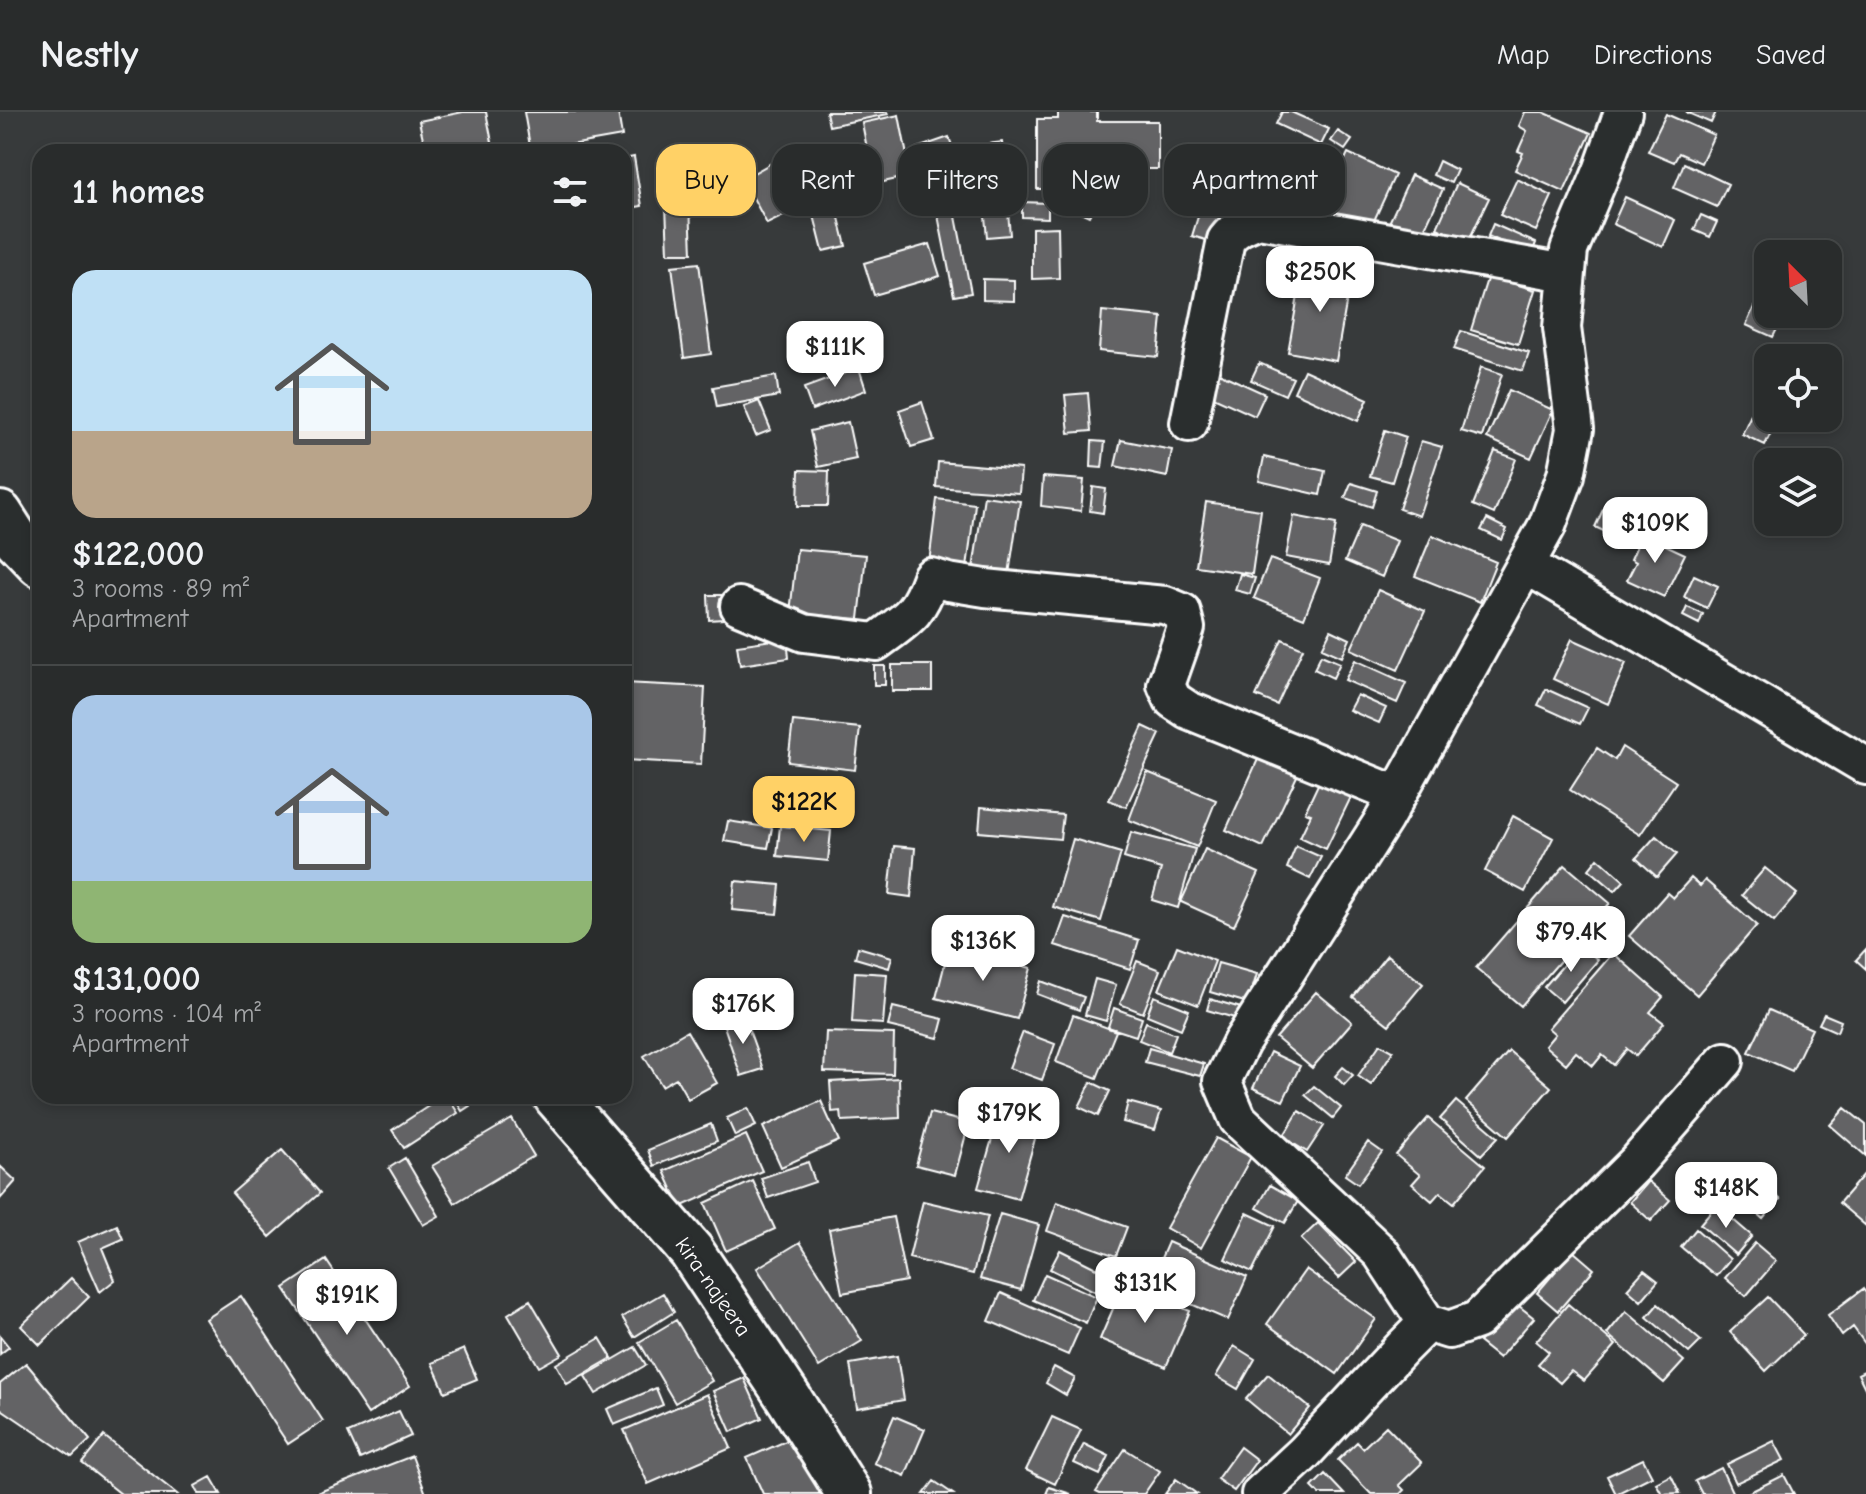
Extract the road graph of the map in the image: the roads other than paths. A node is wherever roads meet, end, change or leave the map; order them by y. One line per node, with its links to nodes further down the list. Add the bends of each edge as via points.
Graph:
1 (1623, 112): 2 (street, via 1569,250)
2 (1566, 273): 3 (street, via 1259,219 1235,229 1226,240); 6 (street, via 1562,328 1575,429 1566,475)
3 (1189, 423)
4 (0, 514): 5 (street)
5 (32, 556)
6 (1526, 565): 8 (street); 9 (street)
7 (739, 606): 9 (street, via 804,633 876,642 912,616 931,577 985,588 1165,605 1182,612 1186,628 1166,685 1173,700)
8 (1866, 766)
9 (1397, 795): 12 (street, via 1222,1081 1238,1119 1381,1253)
10 (1725, 1061): 12 (street, via 1637,1162 1477,1320 1449,1330)
11 (563, 1104): 13 (street, kira-najeera, via 691,1251)
12 (1427, 1323): 14 (street)
13 (849, 1494)
14 (1260, 1494)

